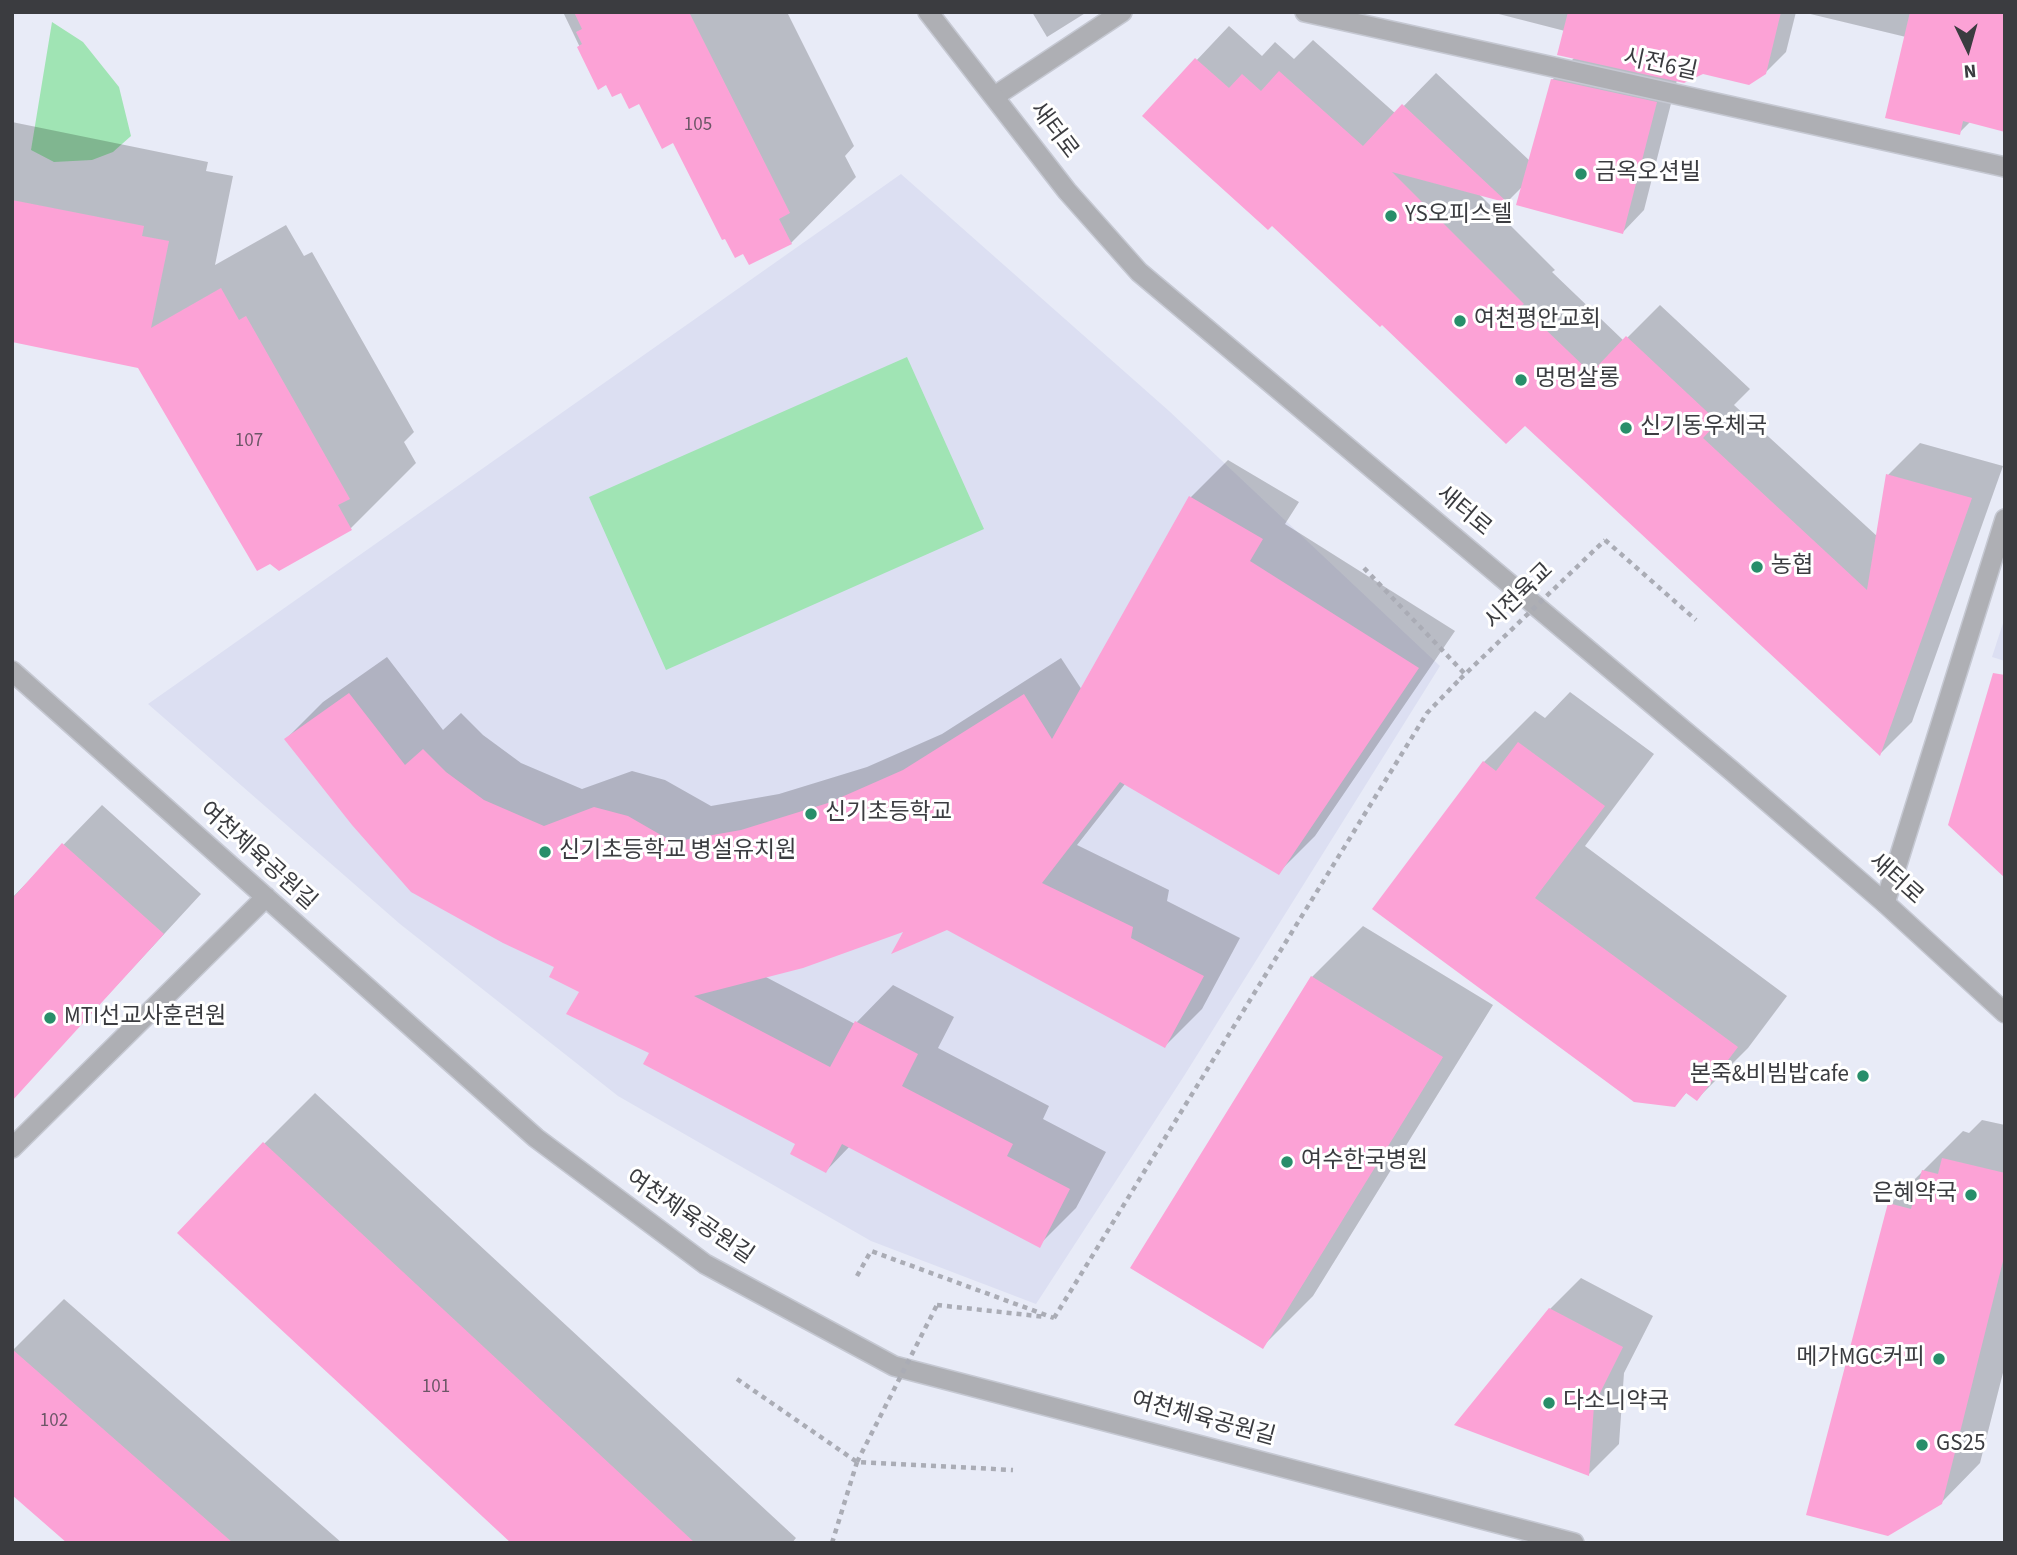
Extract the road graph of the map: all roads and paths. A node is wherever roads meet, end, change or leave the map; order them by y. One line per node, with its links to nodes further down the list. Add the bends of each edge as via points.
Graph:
1 (928, 12): 4 (street, 새터로)
2 (1122, 12): 4 (street)
3 (1305, 12): 5 (street, 시전6길)
4 (995, 96): 12 (street, 새터로, via 1068,191 1139,272)
5 (2005, 167)
6 (2005, 519): 12 (street)
7 (1364, 568): 10 (path)
8 (1696, 620): 10 (path, 시전육교, bridge, via 1605,540)
9 (12, 671): 11 (street, 여천체육공원길)
10 (1465, 674): 16 (path, 시전육교, bridge, via 1427,713)
11 (266, 897): 14 (street); 21 (street, 여천체육공원길, via 536,1138 705,1264 894,1366)
12 (1885, 903): 13 (street, 새터로)
13 (2005, 1013)
14 (12, 1148)
15 (857, 1276): 16 (path, via 871,1251)
16 (1054, 1318): 18 (path, bridge, via 937,1305)
17 (737, 1380): 18 (path)
18 (857, 1462): 19 (path); 20 (path)
19 (1013, 1470)
20 (832, 1543)
21 (1574, 1543)

